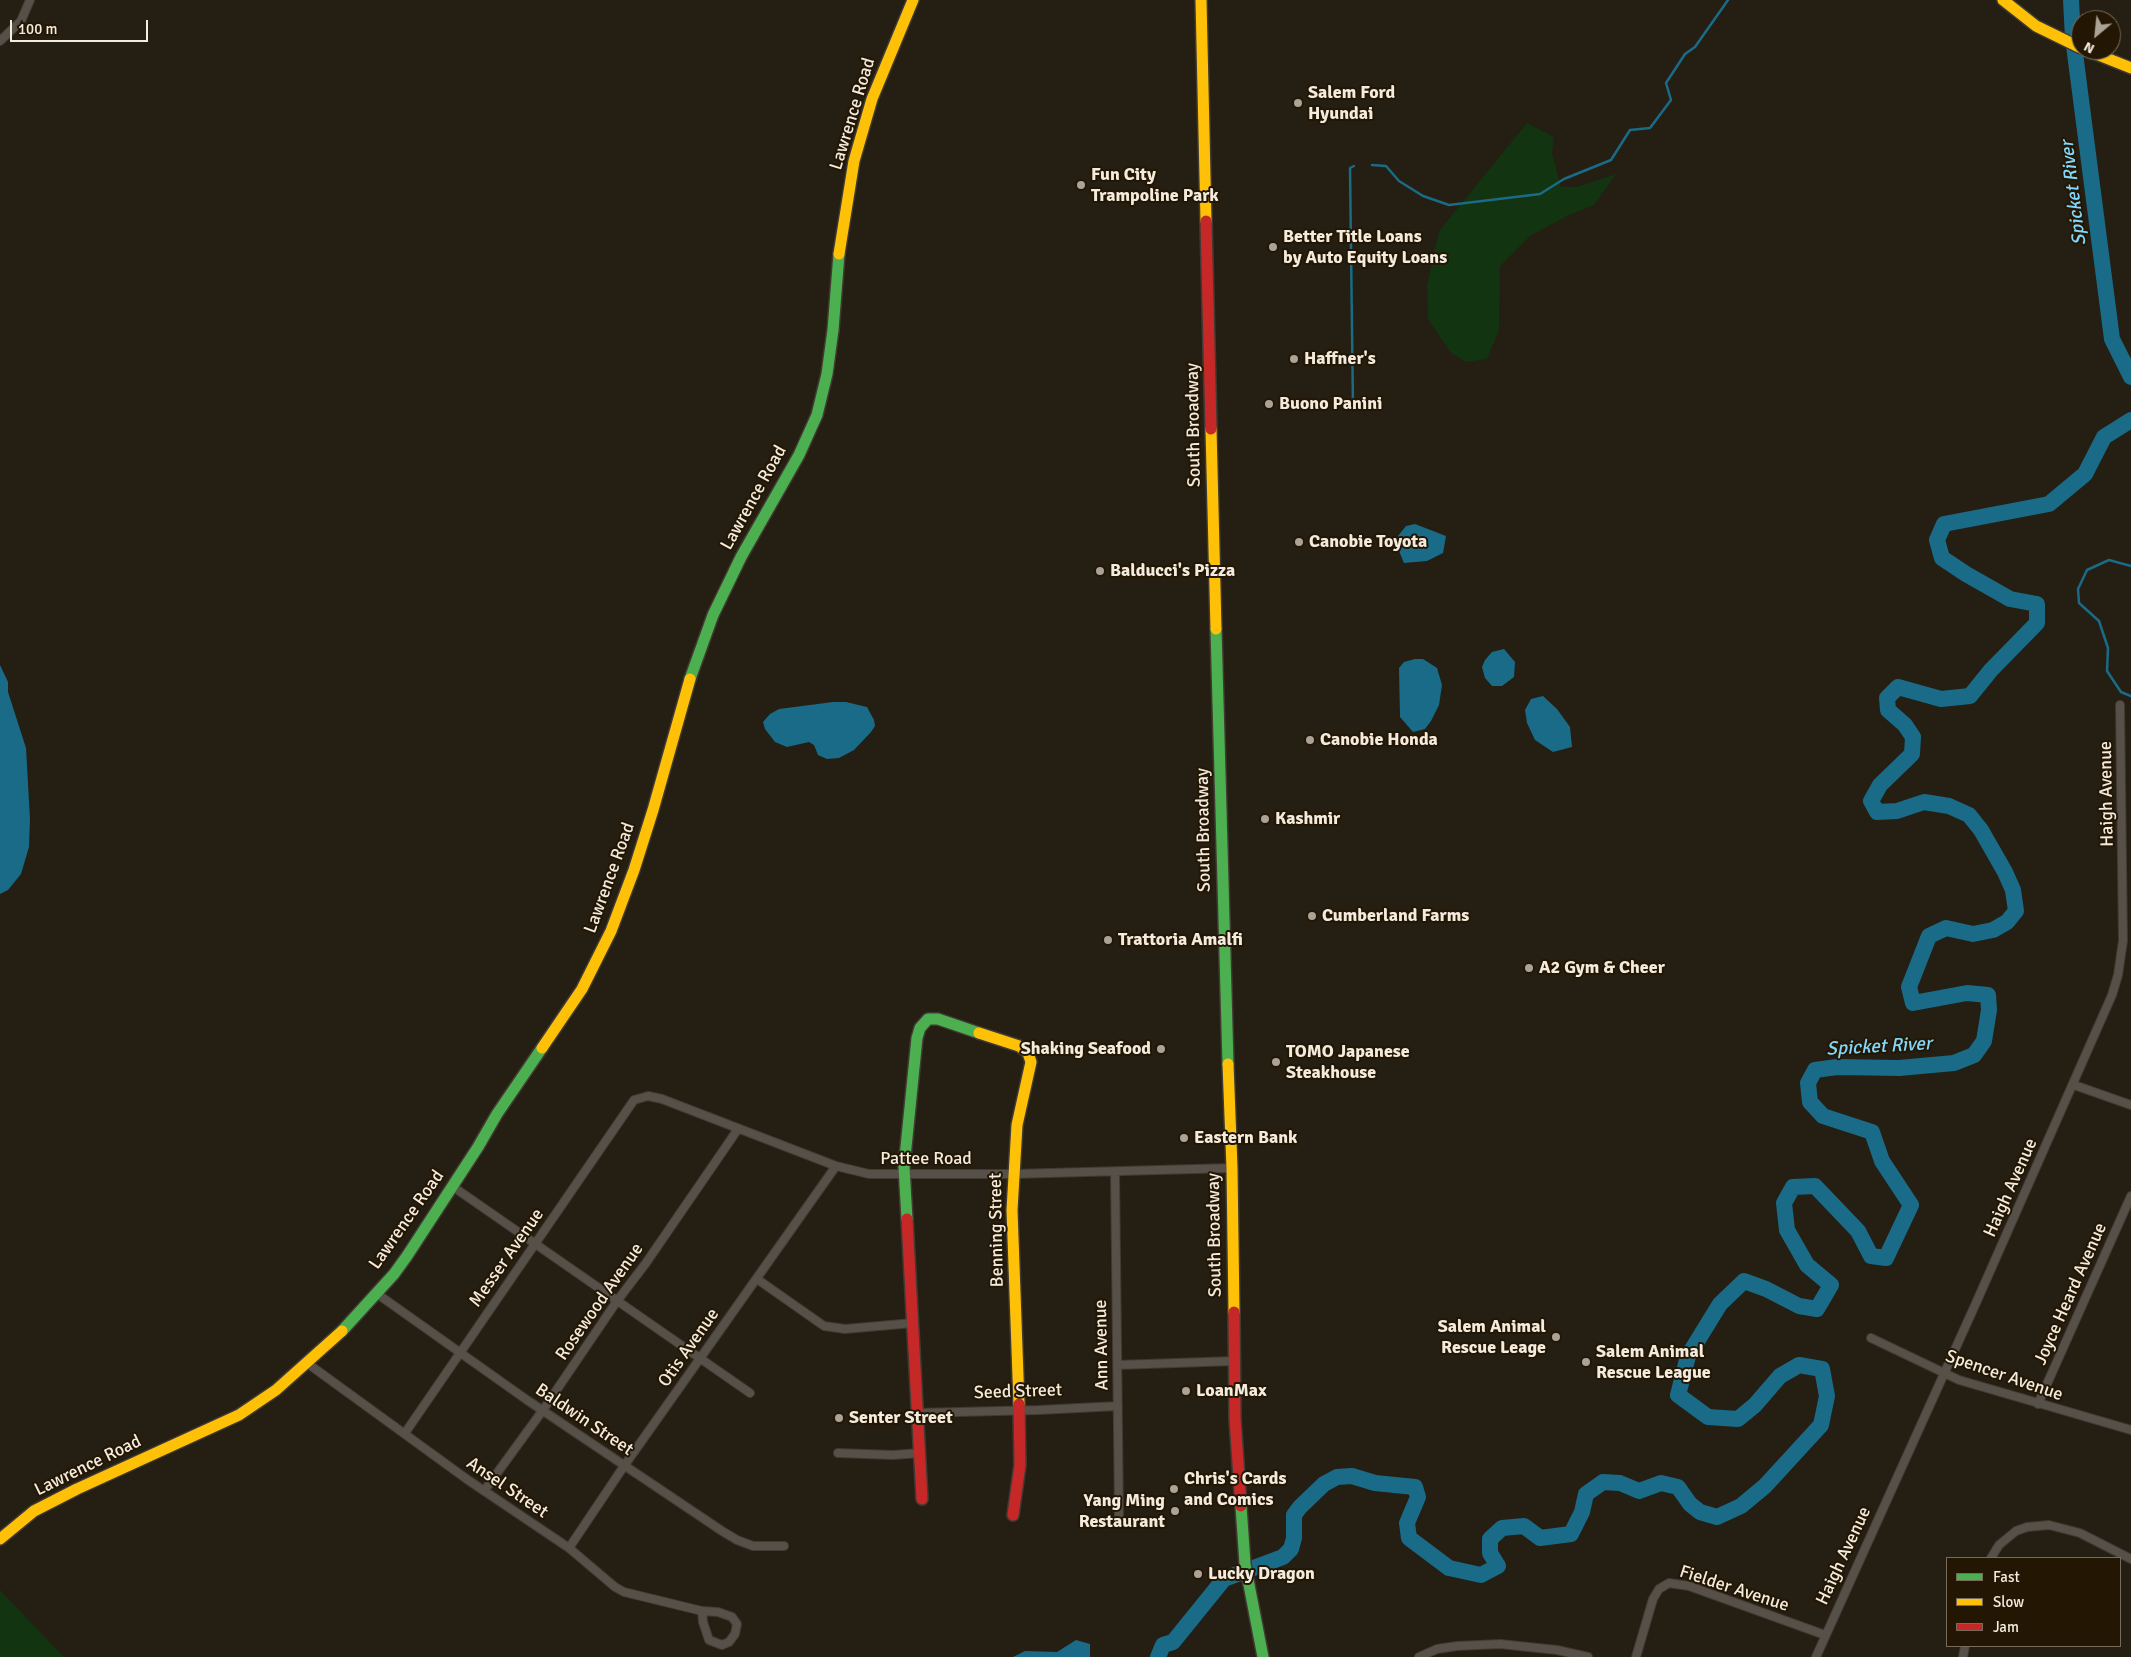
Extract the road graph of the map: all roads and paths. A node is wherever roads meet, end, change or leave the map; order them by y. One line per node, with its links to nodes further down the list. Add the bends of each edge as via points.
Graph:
1 (30, 0): 5 (street, via 21,20)
2 (913, 0): 19 (street, Lawrence Road, via 872,99 854,162 840,245 827,374 817,415 713,615 691,676 634,870 598,960)
3 (1201, 0): 15 (street, South Broadway, via 1224,981)
4 (2002, 0): 6 (street, via 2036,26)
5 (0, 41)
6 (2071, 44)
7 (2111, 60): 8 (street)
8 (2131, 68)
9 (2120, 705): 10 (street, Haigh Avenue, via 2123,941 2112,995)
10 (2074, 1086): 12 (street); 32 (street, Haigh Avenue)
11 (634, 1100): 13 (street, Pattee Road, via 648,1096 662,1099); 21 (street, Messer Avenue)
12 (2131, 1105)
13 (738, 1129): 14 (street, Pattee Road); 24 (street, Rosewood Avenue)
14 (836, 1166): 18 (street, Pattee Road, via 869,1174); 22 (street, Otis Avenue)
15 (1232, 1168): 16 (street, Pattee Road); 29 (street, South Broadway)
16 (1115, 1172): 17 (street, Pattee Road); 31 (street, Ann Avenue)
17 (1014, 1174): 18 (street, Pattee Road); 18 (street, Benning Street, via 1016,1125 1028,1083 1028,1053 1010,1042 948,1021 928,1019 917,1038); 37 (street, Benning Street, via 1012,1210)
18 (905, 1175): 25 (street)
19 (452, 1186): 21 (street); 23 (street, Lawrence Road, via 407,1256)
20 (2131, 1196): 34 (street, Joyce Heard Avenue)
21 (536, 1244): 24 (street); 27 (street, Messer Avenue)
22 (756, 1279): 25 (street, via 824,1326 845,1329); 28 (street, Otis Avenue)
23 (376, 1293): 27 (street, Baldwin Street); 30 (street, Lawrence Road)
24 (617, 1301): 28 (street); 36 (street, Rosewood Avenue)
25 (913, 1323): 38 (street)
26 (1871, 1338): 32 (street, Spencer Avenue)
27 (461, 1352): 36 (street, Baldwin Street); 40 (street, Messer Avenue)
28 (700, 1358): 33 (street); 43 (street, Otis Avenue)
29 (1235, 1361): 31 (street); 55 (street, South Broadway, via 1244,1564)
30 (307, 1363): 40 (street, Ansel Street); 48 (street, Lawrence Road, via 276,1390 239,1415 77,1489 21,1520)
31 (1118, 1365): 35 (street, Ann Avenue)
32 (1944, 1374): 34 (street, Spencer Avenue); 54 (street, Haigh Avenue)
33 (750, 1393)
34 (2038, 1404): 39 (street, Spencer Avenue)
35 (1118, 1406): 37 (street, Seed Street); 47 (street, Ann Avenue)
36 (543, 1410): 43 (street, Baldwin Street); 44 (street, Rosewood Avenue)
37 (1018, 1410): 38 (street, Seed Street); 46 (street, Benning Street, via 1020,1465)
38 (918, 1413): 42 (street)
39 (2131, 1430)
40 (405, 1433): 44 (street, Ansel Street)
41 (838, 1453): 42 (street)
42 (920, 1453): 45 (street)
43 (624, 1466): 49 (street, Baldwin Street, via 737,1540 753,1546); 50 (street, Otis Avenue)
44 (484, 1491): 50 (street, Ansel Street)
45 (922, 1499)
46 (1014, 1515)
47 (1120, 1517)
48 (0, 1539)
49 (784, 1546)
50 (569, 1548): 53 (street, Ansel Street, via 620,1590)
51 (1992, 1557): 52 (street, via 1999,1545 2016,1531 2048,1525 2080,1534)
52 (2131, 1559)
53 (702, 1611): 53 (street, Ansel Street, via 709,1640 722,1645 729,1642 737,1624 732,1617)
54 (1824, 1635): 58 (street, Fielder Avenue, via 1676,1582 1663,1585 1653,1598); 59 (street, Haigh Avenue)
55 (1263, 1657)
56 (1419, 1657): 57 (street, via 1437,1649 1500,1644)
57 (1588, 1657)
58 (1636, 1657)
59 (1816, 1657)

